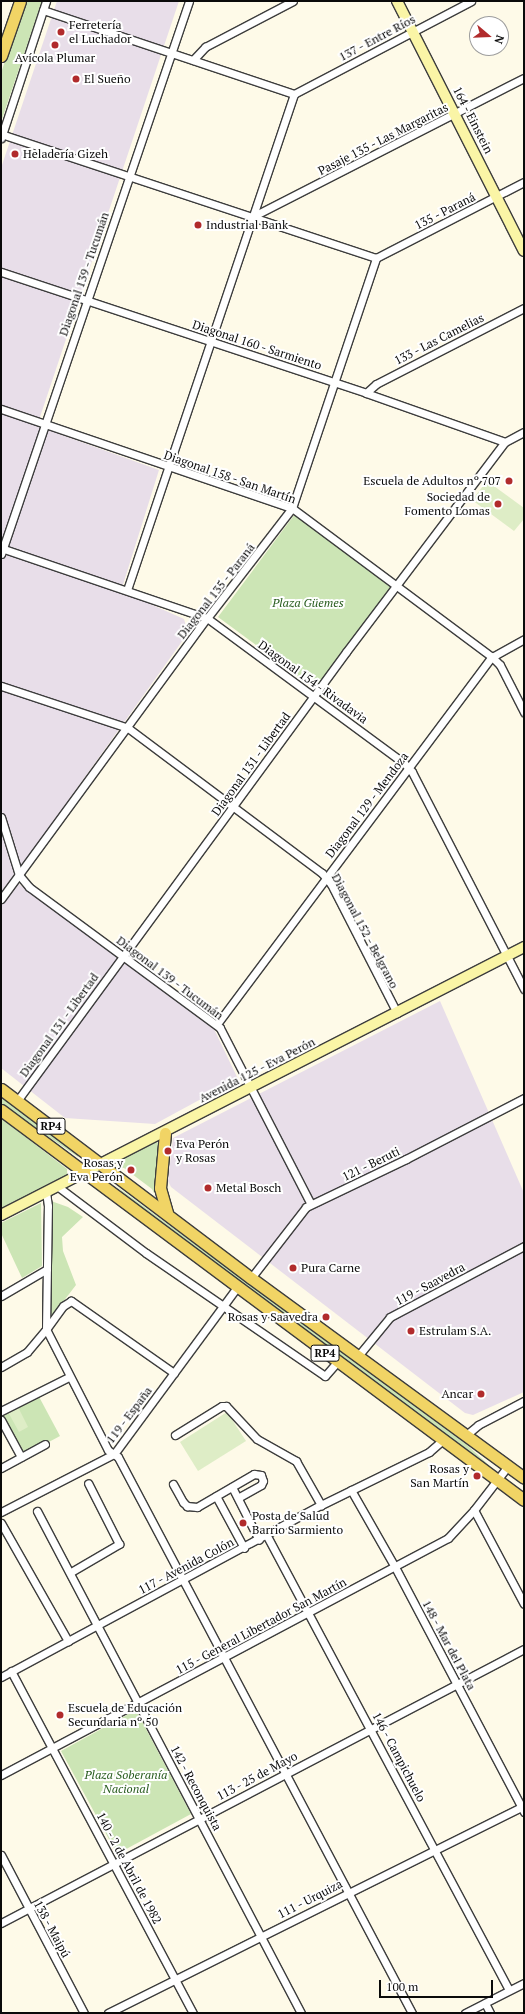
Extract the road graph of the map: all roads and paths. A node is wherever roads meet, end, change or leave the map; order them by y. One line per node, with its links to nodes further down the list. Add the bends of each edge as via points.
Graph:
1 (20, 1): 10 (main road)
2 (46, 1): 7 (street)
3 (188, 1): 9 (street, Diagonal 139 - Tucumán)
4 (293, 1): 11 (street, via 205,47)
5 (397, 1): 8 (street, 164 - Einstein)
6 (471, 1): 8 (street, 137 - Entre Ríos)
7 (43, 10): 9 (street); 15 (street)
8 (413, 32): 13 (street, 137 - Entre Ríos); 14 (street, 164 - Einstein)
9 (171, 52): 11 (street); 16 (street, Diagonal 139 - Tucumán)
10 (1, 56)
11 (192, 60): 13 (street)
12 (524, 78): 14 (street, Pasaje 135 - Las Margaritas)
13 (294, 94): 19 (street)
14 (456, 114): 18 (street, 164 - Einstein); 19 (street, Pasaje 135 - Las Margaritas)
15 (1, 136): 16 (street)
16 (128, 177): 19 (street); 23 (street, Diagonal 139 - Tucumán)
17 (524, 182): 18 (street, 135 - Paraná)
18 (497, 196): 20 (street, 164 - Einstein); 21 (street, 135 - Paraná)
19 (252, 217): 21 (street); 25 (street)
20 (524, 251)
21 (376, 258): 26 (street, Diagonal 135 - Paraná)
22 (1, 272): 23 (street, Diagonal 160 - Sarmiento)
23 (86, 300): 25 (street, Diagonal 160 - Sarmiento); 29 (street, Diagonal 139 - Tucumán)
24 (524, 308): 27 (street, 133 - Las Camelias, via 376,384)
25 (211, 342): 26 (street, Diagonal 160 - Sarmiento); 32 (street)
26 (334, 382): 27 (street, Diagonal 160 - Sarmiento); 33 (street, Diagonal 135 - Paraná)
27 (366, 393): 31 (street, Diagonal 160 - Sarmiento)
28 (1, 409): 29 (street, Diagonal 158 - San Martín)
29 (44, 424): 32 (street, Diagonal 158 - San Martín); 34 (street, Diagonal 139 - Tucumán)
30 (524, 432): 31 (street)
31 (506, 442): 35 (street, Diagonal 131 - Libertad)
32 (169, 467): 33 (street, Diagonal 158 - San Martín); 36 (street)
33 (292, 508): 35 (street, Diagonal 158 - San Martín); 37 (street, Diagonal 135 - Paraná)
34 (2, 550): 36 (street, Diagonal 154 - Rivadavia)
35 (397, 585): 39 (street, Diagonal 158 - San Martín); 41 (street, Diagonal 131 - Libertad)
36 (127, 590): 37 (street, Diagonal 154 - Rivadavia)
37 (207, 618): 41 (street, Diagonal 154 - Rivadavia); 43 (street, Diagonal 135 - Paraná)
38 (524, 639): 39 (street)
39 (492, 657): 42 (street, Diagonal 158 - San Martín, via 500,665); 44 (street, Diagonal 129 - Mendoza)
40 (1, 686): 43 (street, Diagonal 152 - Belgrano)
41 (314, 696): 44 (street, Diagonal 154 - Rivadavia); 45 (street, Diagonal 131 - Libertad)
42 (524, 712)
43 (128, 728): 45 (street, Diagonal 152 - Belgrano); 47 (street, Diagonal 135 - Paraná)
44 (409, 768): 48 (street, Diagonal 129 - Mendoza); 52 (street, Diagonal 154 - Rivadavia)
45 (233, 807): 48 (street, Diagonal 152 - Belgrano); 51 (street, Diagonal 131 - Libertad)
46 (1, 816): 47 (street, Diagonal 139 - Tucumán)
47 (19, 875): 49 (street, Diagonal 135 - Paraná); 51 (street, Diagonal 139 - Tucumán, via 35,892)
48 (327, 878): 54 (street, Diagonal 152 - Belgrano); 55 (street, Diagonal 129 - Mendoza)
49 (1, 899)
50 (524, 947): 52 (street, Avenida 125 - Eva Perón)
51 (123, 956): 55 (street, Diagonal 139 - Tucumán); 59 (street, Diagonal 131 - Libertad)
52 (507, 956): 53 (street, Diagonal 154 - Rivadavia); 54 (street, Avenida 125 - Eva Perón)
53 (524, 989)
54 (397, 1013): 56 (street, Avenida 125 - Eva Perón)
55 (217, 1024): 56 (street, Diagonal 139 - Tucumán)
56 (250, 1088): 61 (street, Avenida 125 - Eva Perón); 66 (street, Diagonal 139 - Tucumán)
57 (1, 1089): 59 (main road, RP4)
58 (524, 1098): 66 (street, 121 - Beruti, via 406,1159)
59 (17, 1101): 62 (main road, RP4)
60 (1, 1110): 63 (main road, RP4)
61 (165, 1133): 62 (street, Avenida 125 - Eva Perón); 67 (main road, via 160,1188)
62 (100, 1163): 63 (street, Avenida 125 - Eva Perón); 67 (main road, RP4)
63 (84, 1172): 64 (street, Avenida 125 - Eva Perón); 72 (main road, RP4)
64 (57, 1186): 65 (street, Avenida 125 - Eva Perón); 74 (street, via 140,1249)
65 (46, 1192): 68 (street, Avenida 125 - Eva Perón); 70 (street)
66 (311, 1204): 71 (street, 121 - Beruti, via 295,1217)
67 (167, 1213): 71 (main road, RP4)
68 (1, 1216)
69 (524, 1246): 76 (street, 119 - Saavedra, via 390,1317)
70 (47, 1269): 73 (street); 75 (street)
71 (251, 1278): 76 (main road, RP4)
72 (237, 1287): 74 (street, 119 - España); 77 (main road, RP4)
73 (1, 1296)
74 (223, 1306): 77 (street, via 325,1376); 79 (street, 119 - España)
75 (46, 1329): 78 (street, via 27,1352); 79 (street, via 63,1306 71,1301); 80 (street)
76 (358, 1356): 85 (main road, RP4)
77 (337, 1362): 86 (main road, RP4)
78 (1, 1367)
79 (174, 1373): 88 (street, 119 - España)
80 (69, 1377): 82 (street); 88 (street, via 108,1450)
81 (524, 1401): 85 (street, via 478,1425)
82 (1, 1411)
83 (1, 1420): 89 (street)
84 (175, 1435): 101 (street, via 226,1406 257,1440 296,1461)
85 (465, 1436): 90 (main road, RP4)
86 (444, 1440): 93 (main road, RP4); 97 (street, 117 - Avenida Colón, via 429,1452)
87 (45, 1444): 89 (street)
88 (114, 1454): 104 (street, 119 - España); 111 (street)
89 (21, 1457): 91 (street)
90 (508, 1466): 92 (main road, RP4); 93 (street, 115 - General Libertador San Martín)
91 (1, 1468)
92 (524, 1478)
93 (498, 1481): 100 (main road, RP4); 102 (street, 115 - General Libertador San Martín)
94 (88, 1483): 110 (street, via 119,1544)
95 (173, 1484): 98 (street, via 187,1506 197,1507)
96 (232, 1487): 98 (street); 99 (street); 99 (street, via 254,1474 263,1477 261,1485)
97 (351, 1490): 101 (street, 117 - Avenida Colón); 109 (street, 148 - Mar del Plata)
98 (216, 1496): 108 (street)
99 (238, 1498): 107 (street)
100 (524, 1500)
101 (321, 1505): 106 (street, 117 - Avenida Colón)
102 (474, 1510): 109 (street, 115 - General Libertador San Martín, via 452,1536); 112 (street)
103 (37, 1511): 110 (street, 142 - Reconquista)
104 (1, 1512)
105 (1, 1523): 115 (street)
106 (267, 1536): 107 (street, 117 - Avenida Colón); 113 (street, 146 - Campichuelo)
107 (260, 1540): 108 (street, 117 - Avenida Colón)
108 (244, 1548): 111 (street, 117 - Avenida Colón)
109 (395, 1567): 113 (street, 115 - General Libertador San Martín); 120 (street, 148 - Mar del Plata)
110 (71, 1572): 114 (street, 142 - Reconquista)
111 (182, 1580): 114 (street, 117 - Avenida Colón); 117 (street)
112 (524, 1604)
113 (310, 1613): 117 (street, 115 - General Libertador San Martín); 122 (street, 146 - Campichuelo)
114 (98, 1625): 115 (street, 117 - Avenida Colón); 121 (street, 142 - Reconquista)
115 (68, 1641): 118 (street, 117 - Avenida Colón)
116 (524, 1649): 120 (street, 113 - 25 de Mayo)
117 (223, 1659): 121 (street, 115 - General Libertador San Martín); 124 (street)
118 (11, 1671): 119 (street, 117 - Avenida Colón); 123 (street, 140 - 2 de Abril de 1982)
119 (1, 1676)
120 (457, 1684): 122 (street, 113 - 25 de Mayo); 126 (street, 148 - Mar del Plata)
121 (139, 1703): 123 (street, 115 - General Libertador San Martín); 127 (street, 142 - Reconquista)
122 (371, 1728): 124 (street, 113 - 25 de Mayo); 128 (street, 146 - Campichuelo)
123 (52, 1748): 125 (street, 115 - General Libertador San Martín); 130 (street, 140 - 2 de Abril de 1982)
124 (285, 1774): 127 (street, 113 - 25 de Mayo); 131 (street)
125 (1, 1775)
126 (523, 1809): 128 (street, 111 - Urquiza)
127 (200, 1819): 130 (street, 113 - 25 de Mayo); 134 (street, 142 - Reconquista)
128 (435, 1849): 131 (street, 111 - Urquiza); 137 (street, 146 - Campichuelo)
129 (1, 1855): 132 (street, 138 - Maipú)
130 (114, 1862): 132 (street, 113 - 25 de Mayo); 135 (street, 140 - 2 de Abril de 1982)
131 (348, 1892): 134 (street, 111 - Urquiza); 143 (street)
132 (29, 1908): 133 (street, 113 - 25 de Mayo); 139 (street, 138 - Maipú)
133 (1, 1923)
134 (261, 1936): 135 (street, 111 - Urquiza); 142 (street, 142 - Reconquista)
135 (175, 1979): 140 (street, 111 - Urquiza); 141 (street, 140 - 2 de Abril de 1982)
136 (524, 1983): 137 (street)
137 (509, 1990): 138 (street)
138 (485, 2003): 144 (street); 145 (street)
139 (84, 2013)
140 (108, 2013)
141 (193, 2013)
142 (301, 2013)
143 (412, 2013)
144 (465, 2013)
145 (490, 2013)

